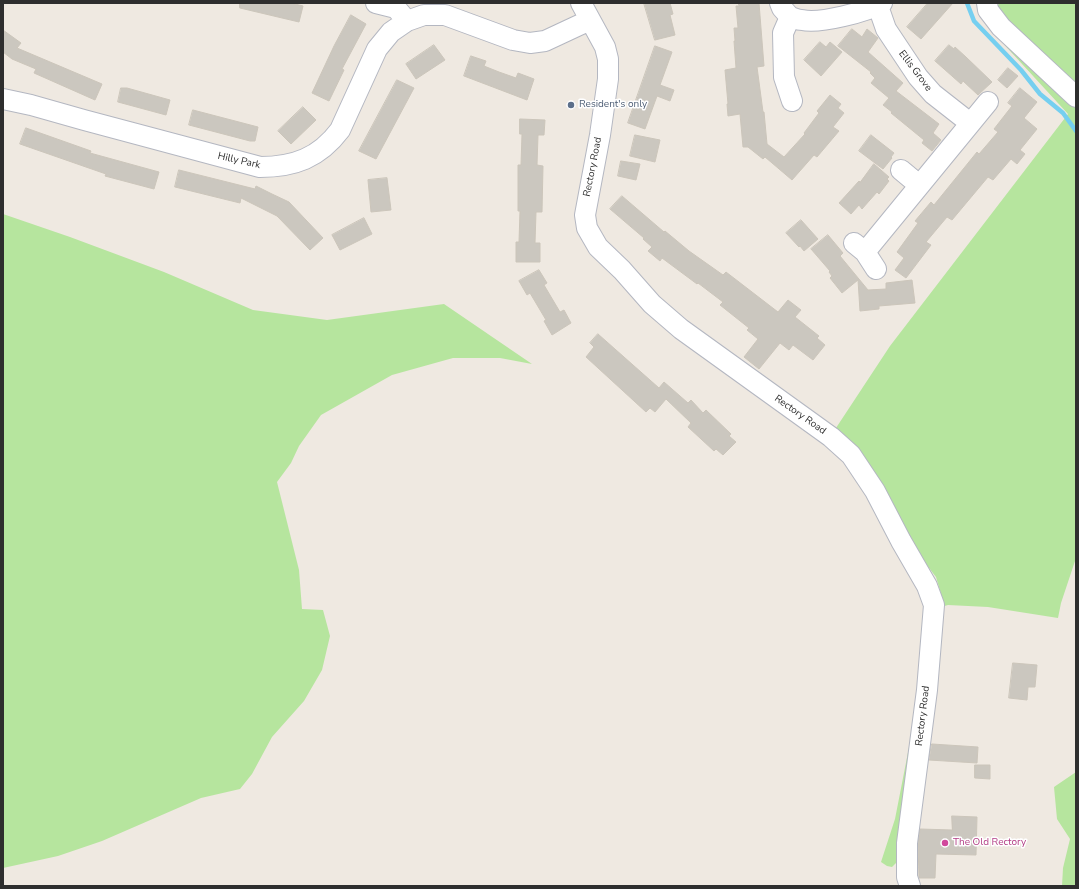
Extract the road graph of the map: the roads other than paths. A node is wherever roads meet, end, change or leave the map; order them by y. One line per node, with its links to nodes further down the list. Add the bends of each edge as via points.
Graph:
1 (376, 3): 6 (street, via 396,8)
2 (987, 3): 7 (street, via 988,10 1001,27)
3 (880, 4): 4 (street, via 848,15 822,20 803,21); 11 (street, Ellis Grove, via 886,29 918,77 933,94)
4 (785, 10): 9 (street, via 784,77)
5 (586, 12): 6 (street, Hilly Park, via 545,41 530,43 513,40 445,16 424,15); 15 (street, Rectory Road, via 605,47 608,59 600,135 585,215 587,228 598,247 652,304 681,329 851,455 875,491 927,586 934,605 927,690 907,843 907,876)
6 (406, 21): 8 (street, Hilly Park, via 391,32 377,49 340,130 333,139 313,156 288,165 260,166)
7 (1076, 98)
8 (3, 99)
9 (792, 100)
10 (988, 102): 11 (street)
11 (970, 123): 13 (street)
12 (901, 170): 13 (street)
13 (919, 184): 14 (street, via 859,248)
14 (876, 269)
15 (910, 886)

